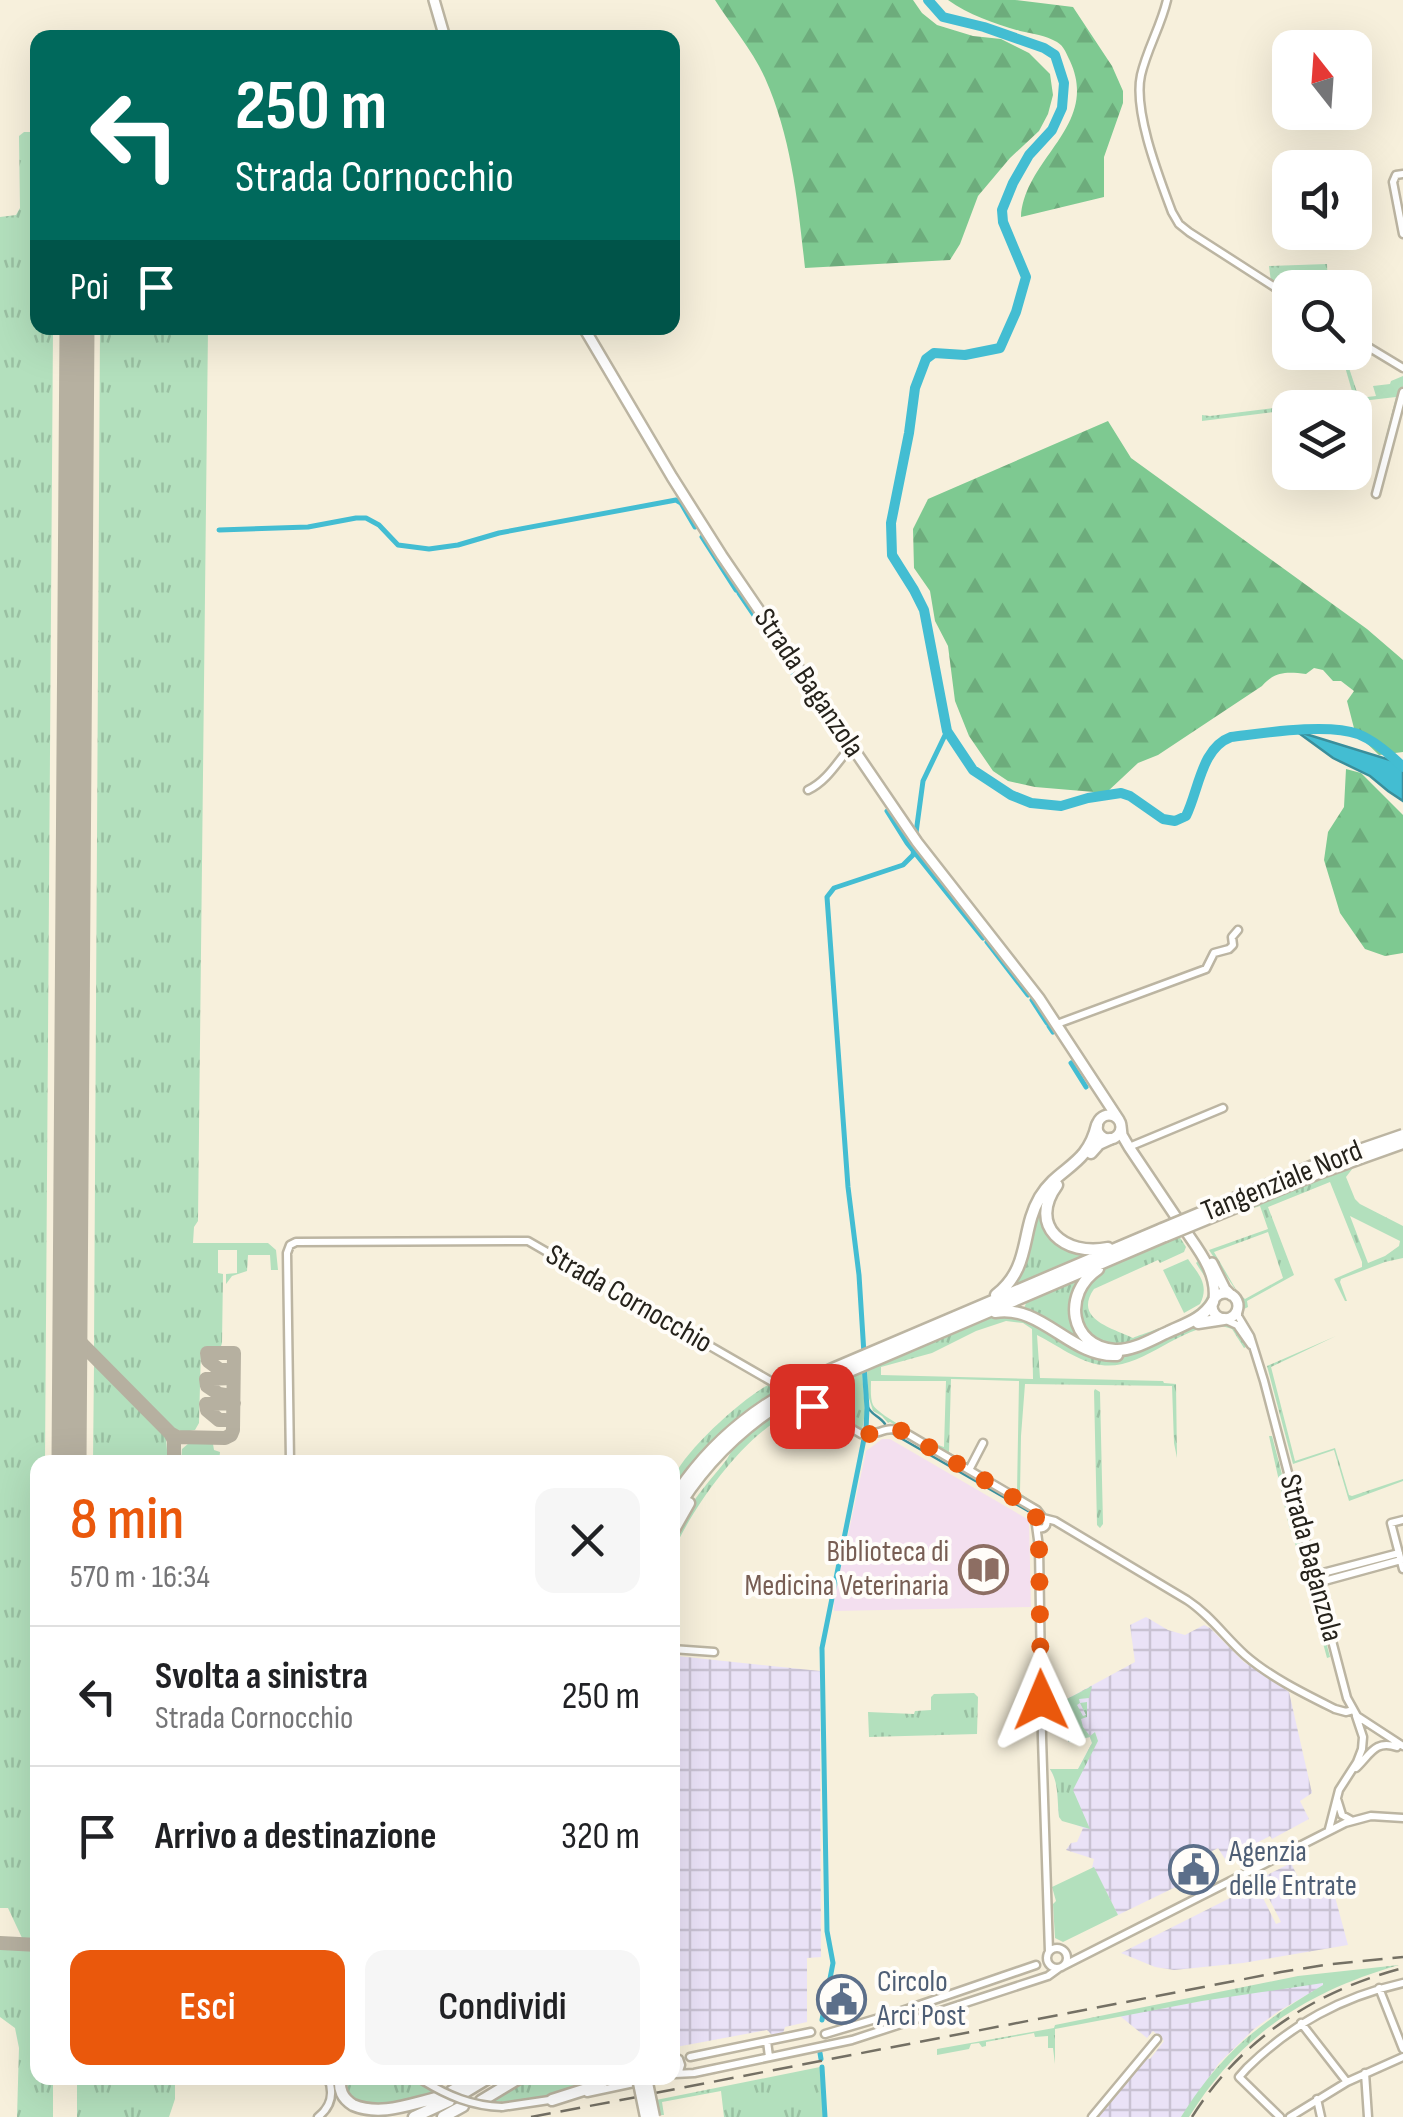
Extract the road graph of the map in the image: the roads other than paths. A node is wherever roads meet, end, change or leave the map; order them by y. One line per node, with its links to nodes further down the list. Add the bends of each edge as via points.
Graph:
1 (434, 0): 3 (main road)
2 (1167, 0): 6 (street, via 1139,94 1172,212 1184,228)
3 (443, 30)
4 (1403, 174): 5 (street, via 1392,180)
5 (1403, 234)
6 (1272, 285)
7 (588, 335): 12 (main road, Strada Baganzola, via 713,543)
8 (1372, 349): 9 (street)
9 (1403, 368)
10 (1403, 392): 11 (street)
11 (1376, 494)
12 (846, 738): 13 (main road, Strada Baganzola); 14 (street)
13 (855, 751): 14 (street); 15 (main road, Strada Baganzola)
14 (845, 757): 15 (street); 16 (street)
15 (863, 762): 18 (main road, Strada Baganzola)
16 (808, 790)
17 (1238, 930): 18 (street, via 1233,945 1214,953 1206,970)
18 (1056, 1024): 19 (main road, Strada Baganzola)
19 (1100, 1093): 21 (main road); 22 (main road, Strada Baganzola)
20 (1222, 1108): 26 (street)
21 (1097, 1123): 22 (main road, via 1107,1115); 24 (main road, via 1101,1136); 36 (highway, via 1085,1154 1039,1199 1009,1284)
22 (1120, 1123): 24 (main road); 26 (main road, Strada Baganzola)
23 (1403, 1135): 29 (highway, Tangenziale Nord, bridge, via 1313,1166)
24 (1110, 1139): 26 (main road); 29 (highway, via 1054,1189 1046,1210 1052,1232 1086,1250)
25 (1403, 1143): 29 (highway, bridge)
26 (1129, 1147): 27 (main road, Strada Baganzola)
27 (1176, 1217)
28 (1187, 1233): 30 (main road, Strada Baganzola)
29 (1158, 1235): 32 (highway, via 1080,1286 1075,1316 1090,1341 1131,1348 1202,1316); 35 (highway); 36 (highway)
30 (1202, 1254): 31 (main road, Strada Baganzola); 32 (main road, Strada Baganzola, via 1214,1280)
31 (1231, 1295): 32 (main road); 33 (main road, Strada Baganzola)
32 (1214, 1302): 34 (main road, Strada Baganzola, via 1214,1312)
33 (1238, 1309): 34 (main road); 37 (street, Strada Baganzola)
34 (1224, 1319): 35 (highway, via 1111,1355 1016,1311); 37 (street, Strada Baganzola)
35 (961, 1323): 38 (highway)
36 (927, 1329): 38 (highway)
37 (1252, 1346): 52 (street, Strada Baganzola)
38 (893, 1347): 39 (highway)
39 (834, 1372): 42 (highway); 46 (highway, via 779,1395 742,1422)
40 (781, 1387): 44 (street, Strada Cornocchio, via 528,1241 303,1241 287,1253)
41 (800, 1398): 45 (street, via 865,1435 902,1431)
42 (731, 1442): 47 (highway); 48 (highway)
43 (983, 1443): 45 (street)
44 (290, 1455)
45 (969, 1470): 50 (street, via 1033,1509)
46 (680, 1490)
47 (680, 1505)
48 (680, 1519)
49 (1403, 1520): 51 (street, via 1391,1524)
50 (1041, 1523): 55 (street, via 1054,1520 1194,1604 1246,1656 1335,1710); 62 (street)
51 (1401, 1561): 52 (street)
52 (1316, 1579): 55 (street, Strada Baganzola)
53 (680, 1650): 54 (street)
54 (714, 1652)
55 (1354, 1712): 56 (street); 57 (street, Strada Baganzola, via 1363,1744)
56 (1403, 1748): 57 (street, via 1379,1745)
57 (1350, 1774): 58 (street)
58 (1336, 1798): 60 (street, via 1344,1817); 61 (street)
59 (1403, 1818): 60 (street)
60 (1354, 1820): 61 (street)
61 (1323, 1834): 65 (street)
62 (1048, 1935): 63 (street); 64 (street)
63 (1062, 1949): 64 (street); 65 (street); 68 (street, via 1068,1959)
64 (1049, 1952): 66 (street)
65 (1085, 1954): 68 (street)
66 (1048, 1962): 68 (street); 70 (street)
67 (1036, 1965): 69 (street)
68 (1061, 1967): 70 (street)
69 (1016, 1973): 72 (street); 73 (street)
70 (1038, 1979): 72 (street)
71 (1403, 1982): 74 (street)
72 (1020, 1985): 75 (street)
73 (972, 1988): 75 (street); 76 (street)
74 (1379, 1988): 77 (street); 83 (street)
75 (976, 2000): 78 (street)
76 (896, 2013): 78 (street); 80 (street)
77 (1301, 2023): 91 (street); 112 (street, via 1238,2077)
78 (900, 2025): 85 (street)
79 (811, 2032): 82 (street)
80 (826, 2034)
81 (1157, 2040): 111 (street)
82 (767, 2042): 84 (street); 85 (street)
83 (1403, 2049)
84 (690, 2057)
85 (769, 2057): 88 (street)
86 (1403, 2057): 89 (street)
87 (680, 2060): 88 (street)
88 (704, 2070): 90 (street)
89 (1366, 2073): 91 (street); 115 (street)
90 (680, 2074)
91 (1347, 2082): 104 (street)
92 (331, 2085): 106 (street)
93 (337, 2085): 106 (street, via 333,2104)
94 (339, 2085): 105 (highway, via 348,2101 372,2112)
95 (432, 2085): 103 (street, bridge, via 483,2106)
96 (480, 2085): 105 (highway)
97 (493, 2085): 105 (highway)
98 (502, 2085): 105 (highway)
99 (598, 2085): 103 (highway)
100 (615, 2085): 103 (street)
101 (637, 2085): 109 (highway, bridge)
102 (652, 2085): 110 (highway, bridge)
103 (552, 2100)
104 (1318, 2100): 113 (street); 114 (street)
105 (458, 2103): 107 (highway); 108 (highway)
106 (321, 2117)
107 (391, 2117)
108 (414, 2117)
109 (646, 2117)
110 (654, 2117)
111 (1092, 2117)
112 (1280, 2117)
113 (1290, 2117)
114 (1321, 2117)
115 (1368, 2117)

